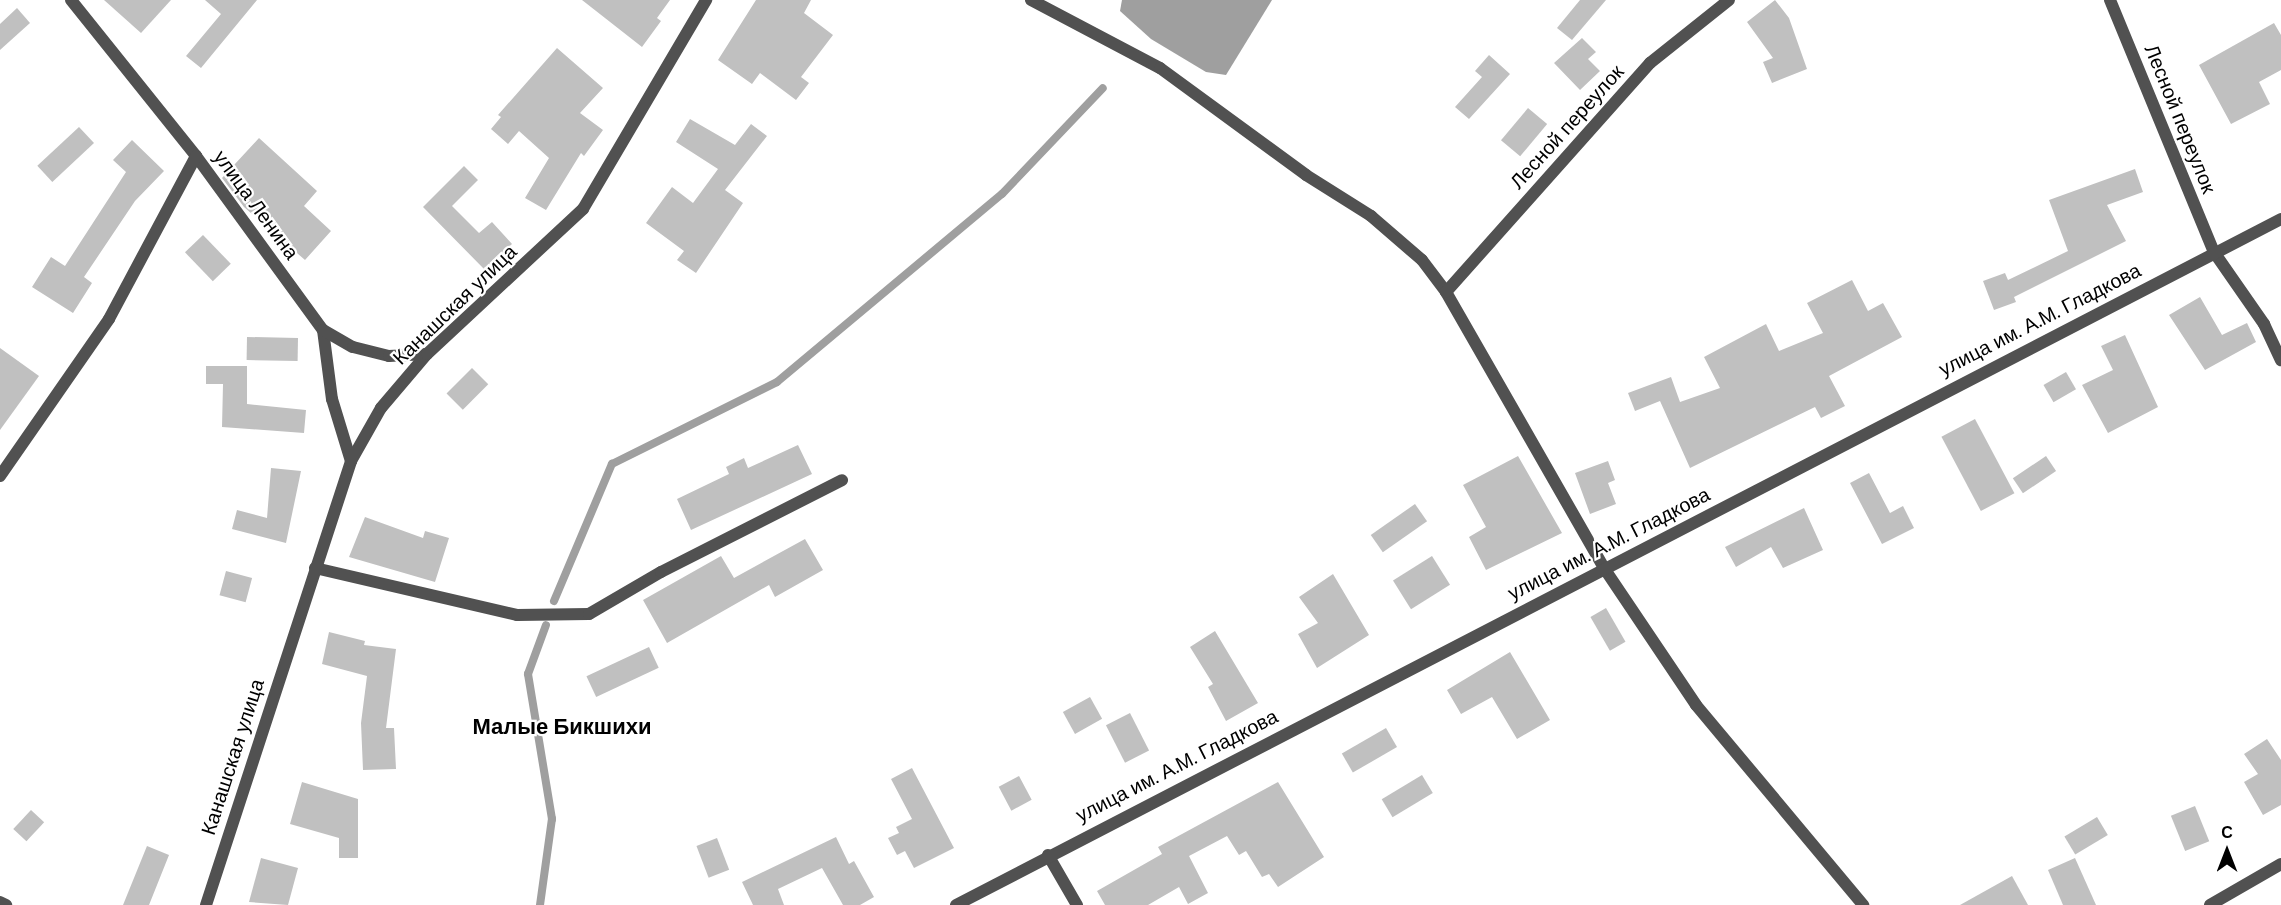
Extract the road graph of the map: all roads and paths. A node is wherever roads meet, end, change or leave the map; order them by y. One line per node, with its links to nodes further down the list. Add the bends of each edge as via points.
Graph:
1 (71, 0): 6 (street, улица Ленина)
2 (705, 0): 11 (street, Канашская улица, via 584,209)
3 (1031, 0): 9 (street, via 1160,68 1289,163 1371,216 1422,260)
4 (1729, 0): 9 (street, Лесной переулок, via 1650,63)
5 (2110, 0): 8 (street, Лесной переулок)
6 (196, 156): 10 (street, улица Ленина); 14 (street, via 109,319)
7 (2281, 219): 8 (street, улица им. А.М. Гладкова)
8 (2214, 252): 12 (street, Лесной переулок, via 2264,324); 17 (street, улица им. А.М. Гладкова)
9 (1446, 292): 17 (street)
10 (323, 330): 11 (street, via 353,347 389,356); 13 (street, улица Ленина, via 332,399)
11 (427, 354): 13 (street, Канашская улица, via 381,408)
12 (2281, 360)
13 (351, 461): 16 (street, Канашская улица)
14 (0, 476)
15 (842, 480): 16 (street, via 660,572 589,614 517,615)
16 (315, 568): 22 (street, Канашская улица)
17 (1604, 568): 18 (street, улица им. А.М. Гладкова); 25 (street, via 1695,705)
18 (1048, 855): 23 (street, улица им. А.М. Гладкова); 24 (street)
19 (2281, 864): 26 (street)
20 (0, 902): 21 (street)
21 (6, 905)
22 (206, 905)
23 (956, 905)
24 (1077, 905)
25 (1863, 905)
26 (2210, 905)

